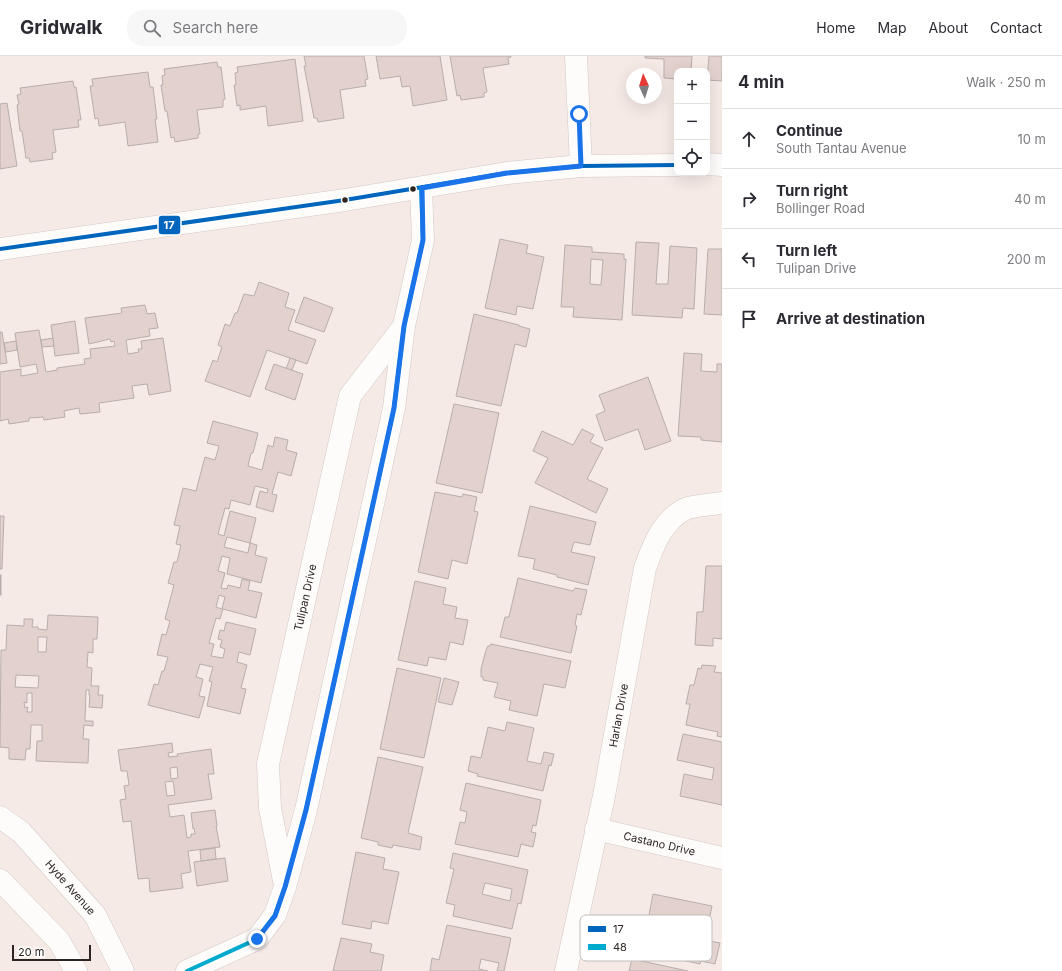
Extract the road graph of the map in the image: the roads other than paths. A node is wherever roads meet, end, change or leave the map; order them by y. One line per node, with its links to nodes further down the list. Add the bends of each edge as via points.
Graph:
1 (576, 56): 5 (street)
2 (674, 164): 5 (street)
3 (710, 164): 4 (street)
4 (722, 165)
5 (581, 166): 6 (street, via 507,173)
6 (422, 188): 7 (street); 8 (street, Tulipan Drive, via 423,240)
7 (0, 249)
8 (404, 326): 14 (street, Tulipan Drive, via 394,408 306,810); 14 (street, Tulipan Drive, via 350,396 268,764 270,808)
9 (722, 503): 11 (street, Harlan Drive, via 685,509 669,521 653,546 645,568)
10 (0, 817): 16 (street, Hyde Avenue, via 21,832 95,915)
11 (596, 830): 12 (street, Castano Drive); 18 (street, Harlan Drive)
12 (722, 858)
13 (0, 880): 15 (street, via 59,941)
14 (285, 887): 17 (street, Tulipan Drive, via 275,916 257,939)
15 (76, 971)
16 (123, 971)
17 (187, 971)
18 (566, 971)

